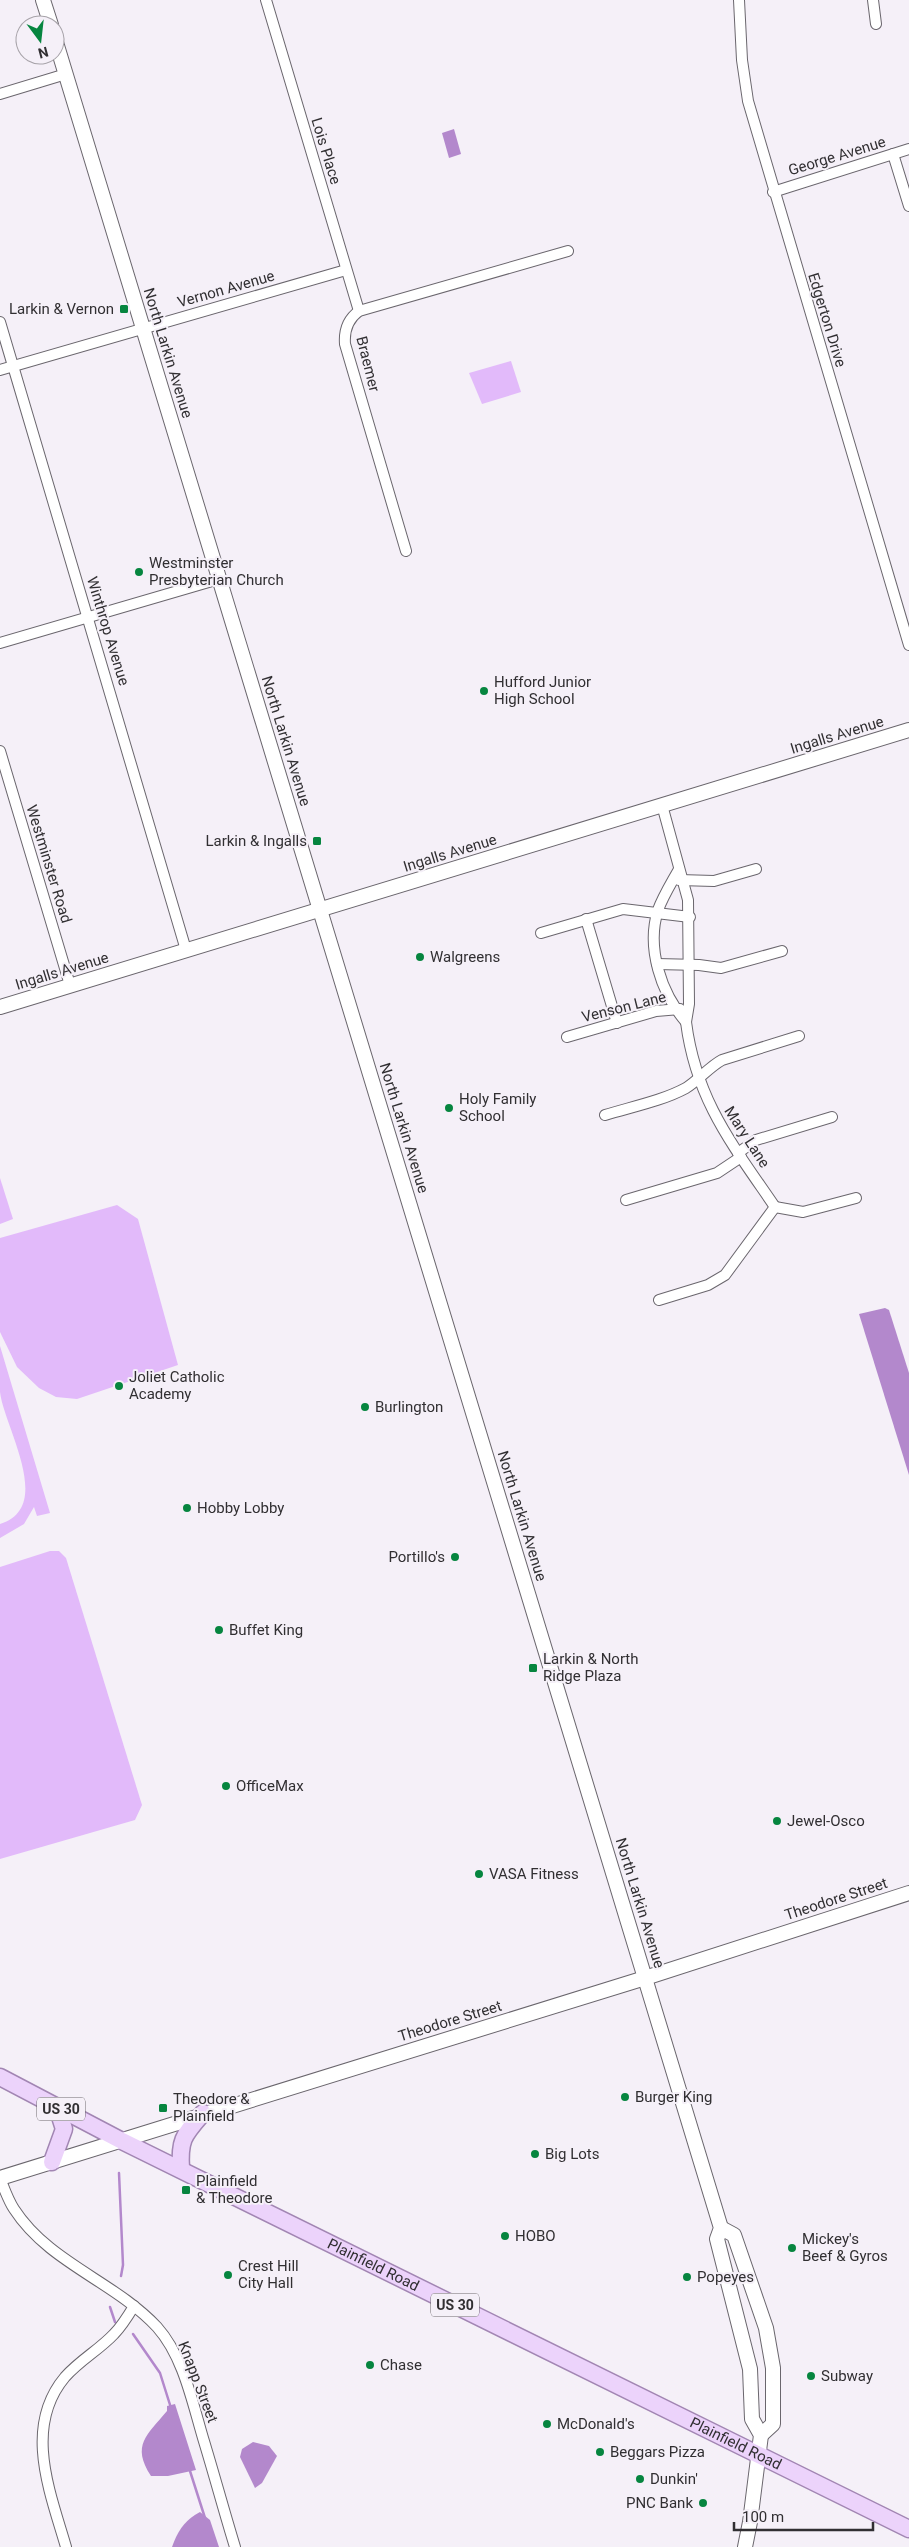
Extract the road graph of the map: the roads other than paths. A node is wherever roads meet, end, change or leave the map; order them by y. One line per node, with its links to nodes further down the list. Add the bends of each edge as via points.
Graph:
1 (43, 0): 5 (main road)
2 (266, 0): 15 (street, Lois Place)
3 (739, 0): 12 (street, Edgerton Drive, via 748,101)
4 (873, 0): 6 (street)
5 (48, 15)
6 (876, 24)
7 (63, 65): 8 (main road, North Larkin Avenue)
8 (66, 74): 9 (street); 18 (main road, North Larkin Avenue)
9 (0, 94)
10 (909, 150): 11 (street, George Avenue)
11 (894, 154): 12 (street, George Avenue); 13 (street)
12 (773, 192): 25 (street, Edgerton Drive)
13 (909, 206)
14 (568, 251): 16 (street)
15 (346, 270): 16 (street, Lois Place); 18 (street, Vernon Avenue)
16 (359, 311): 21 (street, Braemer, via 351,317 345,344)
17 (0, 322): 19 (street, Winthrop Avenue)
18 (143, 328): 19 (street, Vernon Avenue); 22 (main road, North Larkin Avenue)
19 (13, 367): 20 (street, Vernon Avenue); 23 (street, Winthrop Avenue)
20 (0, 370)
21 (406, 551)
22 (219, 579): 23 (street); 33 (main road, North Larkin Avenue)
23 (88, 617): 24 (street); 38 (street, Winthrop Avenue)
24 (0, 643)
25 (909, 644)
26 (909, 730): 28 (main road, Ingalls Avenue)
27 (0, 751): 42 (street, Westminster Road)
28 (662, 805): 29 (street, Mary Lane); 33 (main road, Ingalls Avenue)
29 (679, 869): 31 (street, Mary Lane); 32 (street, Mary Lane)
30 (756, 869): 32 (street, via 714,881)
31 (673, 880): 32 (street); 34 (street, Mary Lane)
32 (684, 880): 35 (street, Mary Lane)
33 (320, 909): 38 (main road, Ingalls Avenue); 59 (main road, North Larkin Avenue)
34 (658, 911): 35 (street); 36 (street, via 623,908); 40 (street, Mary Lane)
35 (690, 917): 41 (street, Mary Lane)
36 (586, 919): 37 (street); 47 (street)
37 (541, 933)
38 (186, 950): 42 (main road, Ingalls Avenue)
39 (782, 951): 41 (street, via 720,968)
40 (657, 964): 41 (street); 44 (street, Mary Lane)
41 (688, 965): 45 (street, Mary Lane)
42 (70, 985): 43 (main road, Ingalls Avenue)
43 (0, 1006)
44 (675, 1009): 45 (street, Venson Lane); 46 (street, Mary Lane); 47 (street, Venson Lane, via 656,1011)
45 (689, 1010): 46 (street, Mary Lane)
46 (686, 1022): 50 (street, Mary Lane)
47 (617, 1023): 49 (street, Venson Lane)
48 (799, 1036): 50 (street, via 722,1060)
49 (567, 1037)
50 (698, 1078): 51 (street, via 676,1093); 53 (street, Mary Lane, via 720,1127)
51 (605, 1115)
52 (832, 1117): 53 (street, via 756,1140)
53 (740, 1155): 55 (street, via 717,1173); 56 (street, Mary Lane)
54 (856, 1198): 56 (street, via 803,1212)
55 (626, 1200)
56 (775, 1207): 57 (street, via 725,1275 708,1285)
57 (659, 1300)
58 (909, 1893): 59 (main road, Theodore Street)
59 (645, 1978): 62 (main road, Theodore Street); 67 (main road, North Larkin Avenue)
60 (0, 2077): 61 (main road, Plainfield Road / US 30)
61 (57, 2106): 63 (main road, Plainfield Road / US 30); 64 (main road, via 64,2129)
62 (204, 2114): 63 (main road, Theodore Street); 65 (main road, via 182,2137)
63 (122, 2141): 64 (main road, Theodore Street); 65 (main road, Plainfield Road / US 30)
64 (52, 2162): 66 (main road, Theodore Street)
65 (181, 2169): 70 (main road, Plainfield Road / US 30)
66 (0, 2178): 68 (street, Knapp Street, via 13,2208 52,2251)
67 (721, 2228): 69 (main road, North Larkin Avenue, via 717,2239 750,2369 752,2419); 69 (main road, North Larkin Avenue, via 734,2235 766,2328 773,2368 773,2424)
68 (134, 2306): 72 (street, via 115,2334 82,2359 52,2398 41,2451); 73 (street, Knapp Street, via 157,2327 174,2350 192,2398)
69 (761, 2434): 70 (main road, North Larkin Avenue)
70 (758, 2455): 71 (main road, Plainfield Road / US 30); 74 (main road, North Larkin Avenue)
71 (909, 2529)
72 (66, 2547)
73 (235, 2547)
74 (745, 2547)

